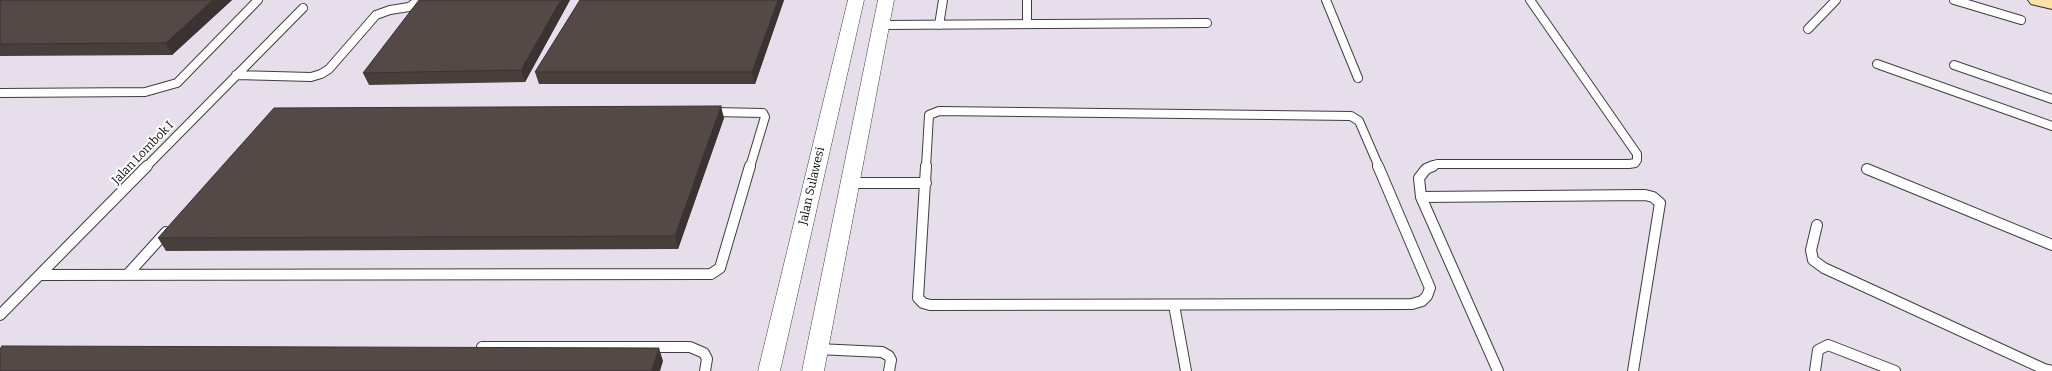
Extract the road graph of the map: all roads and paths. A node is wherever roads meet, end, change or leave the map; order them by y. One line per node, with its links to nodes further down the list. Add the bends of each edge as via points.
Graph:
1 (258, 0): 24 (lane, via 177,83 144,92)
2 (419, 0): 22 (lane, via 409,7 376,15 329,69 321,74 311,77)
3 (856, 0): 42 (street, Jalan Sulawesi)
4 (886, 0): 17 (street)
5 (943, 0): 18 (lane)
6 (1027, 0): 16 (lane)
7 (1326, 0): 23 (lane)
8 (1530, 0): 31 (lane, via 1637,154 1638,160 1636,163 1628,164 1437,164 1426,169 1419,178)
9 (1836, 0): 19 (lane)
10 (1954, 0): 14 (lane)
11 (2037, 0): 12 (street)
12 (2052, 4)
13 (303, 8): 22 (lane, Jalan Lombok I)
14 (2021, 20)
15 (1207, 23): 16 (lane)
16 (1027, 24): 18 (lane)
17 (882, 25): 18 (lane); 29 (street)
18 (939, 25)
19 (1808, 29)
20 (1877, 64): 27 (lane)
21 (1954, 65): 25 (lane)
22 (236, 75): 36 (lane, Jalan Lombok I)
23 (1358, 78)
24 (0, 93)
25 (2052, 98)
26 (701, 112): 35 (lane, via 756,112 762,113 765,118 720,268 711,274)
27 (2052, 126)
28 (1867, 169): 34 (lane)
29 (850, 183): 30 (lane); 40 (street)
30 (926, 183): 37 (lane, via 918,298 923,303); 37 (lane, via 929,116 935,112 1351,116 1358,121 1430,288 1428,296 1412,304)
31 (1421, 197): 46 (lane); 47 (lane, via 1653,197 1660,203)
32 (1818, 225): 50 (lane, via 1811,250 1813,260 1824,268)
33 (170, 227): 35 (lane)
34 (2052, 245)
35 (128, 274): 36 (lane)
36 (40, 275): 38 (lane, Jalan Lombok I)
37 (1174, 305): 45 (lane)
38 (0, 314)
39 (468, 347): 41 (lane, via 690,347 704,353 707,359)
40 (817, 349): 43 (street); 44 (lane, via 882,352 891,360)
41 (705, 371)
42 (768, 371)
43 (813, 371)
44 (889, 371)
45 (1186, 371)
46 (1498, 371)
47 (1633, 371)
48 (1815, 371): 49 (lane, via 1818,350 1828,345)
49 (1895, 371)
50 (2052, 371)

